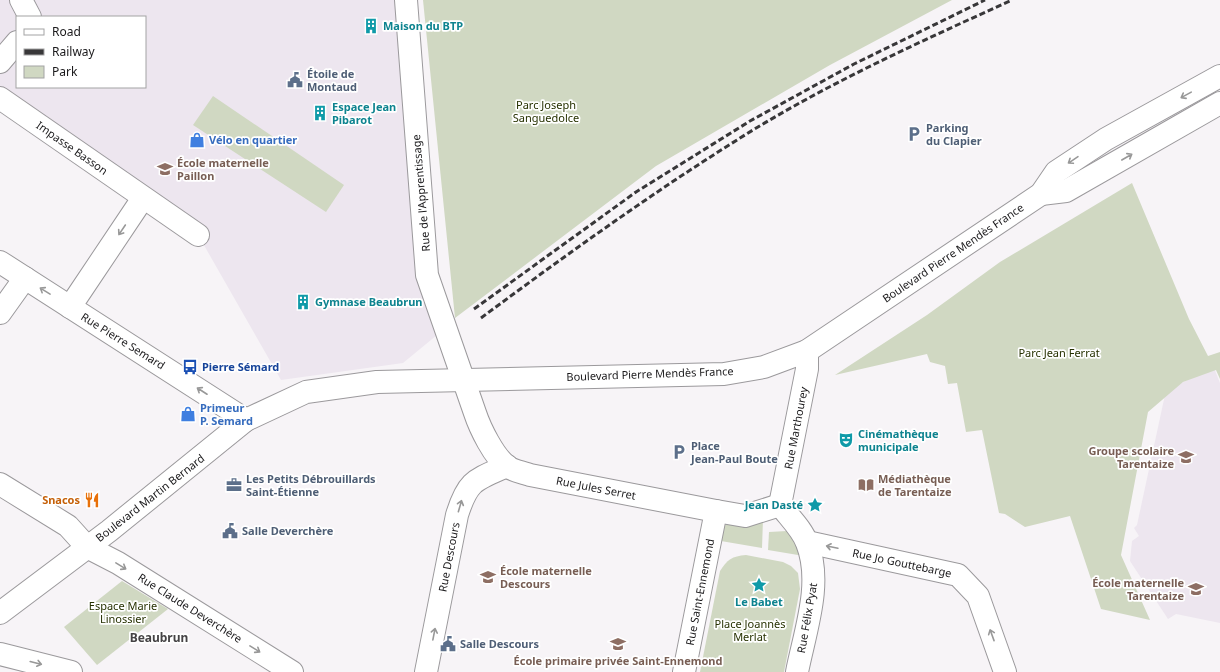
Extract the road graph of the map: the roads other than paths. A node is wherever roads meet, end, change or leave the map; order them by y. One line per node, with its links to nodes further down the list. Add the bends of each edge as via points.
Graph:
1 (21, 0): 3 (street)
2 (406, 0): 17 (street, Rue de l'Apprentissage, via 427,275)
3 (29, 16)
4 (16, 43): 5 (street)
5 (0, 62)
6 (1220, 76): 9 (street, Boulevard Pierre Mendès France, one-way to 9, via 1106,139 1056,172)
7 (0, 98): 10 (street, Impasse Basson)
8 (1220, 103): 9 (street, Boulevard Pierre Mendès France, one-way to 8, via 1066,191)
9 (1041, 194): 16 (street, Boulevard Pierre Mendès France)
10 (143, 198): 11 (street, Impasse Basson); 14 (street, one-way to 14)
11 (198, 235)
12 (0, 262): 13 (street, Rue Pierre Semard)
13 (25, 278): 14 (street, Rue Pierre Semard, one-way to 13); 15 (street)
14 (70, 307): 19 (street, Rue Pierre Semard, one-way to 14)
15 (0, 314)
16 (807, 351): 17 (street, Boulevard Pierre Mendès France, via 764,367 724,374); 22 (street, Rue Marthourey, via 807,369)
17 (464, 381): 18 (street, Boulevard Pierre Mendès France, via 377,382); 20 (street, via 483,434)
18 (306, 392): 19 (street, Boulevard Martin Bernard)
19 (246, 420): 25 (street, Boulevard Martin Bernard)
20 (507, 466): 23 (street, Rue Jules Serret, via 530,474); 30 (street, Rue Descours, one-way to 20, via 457,515 464,494 477,479)
21 (0, 484): 25 (street, via 68,526)
22 (780, 505): 23 (street, Rue Jules Serret, via 745,516); 24 (street)
23 (716, 512): 31 (street, Rue Saint-Ennemond)
24 (807, 542): 32 (street, Rue Félix Pyat, via 814,570 814,589); 33 (street, Rue Jo Gouttebarge, one-way to 24, via 978,596 958,575)
25 (86, 548): 26 (street, Boulevard Martin Bernard); 29 (street, Rue Claude Deverchère, one-way to 29, via 118,564)
26 (0, 613)
27 (0, 654): 28 (street, one-way to 28)
28 (71, 672)
29 (292, 672)
30 (426, 672)
31 (684, 672)
32 (797, 672)
33 (1005, 672)

